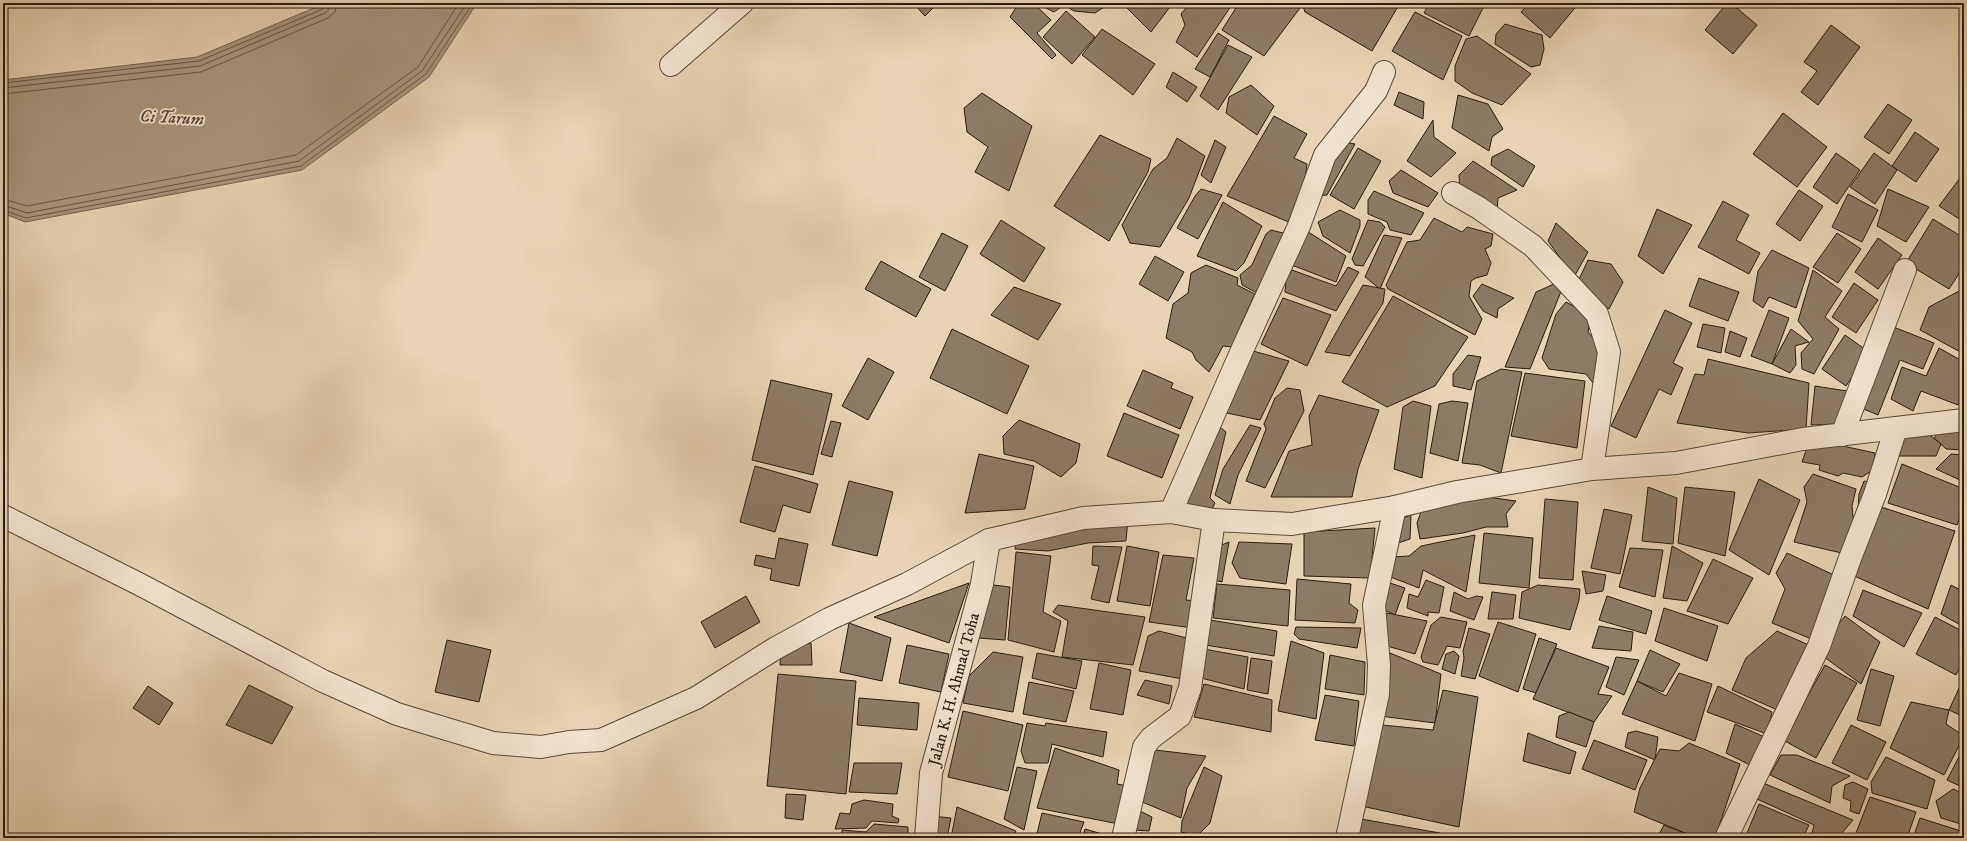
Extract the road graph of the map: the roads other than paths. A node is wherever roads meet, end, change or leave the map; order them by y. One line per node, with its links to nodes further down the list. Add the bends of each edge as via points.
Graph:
1 (742, 3): 2 (street)
2 (671, 65)
3 (1384, 72): 11 (street, via 1376,91 1325,155 1298,226 1242,348)
4 (1453, 193): 9 (street, via 1533,246 1597,314 1609,352)
5 (1905, 270): 8 (street)
6 (1964, 420): 7 (street)
7 (1896, 428): 8 (street); 18 (street, via 1875,494 1848,561 1819,646)
8 (1842, 435): 9 (street, via 1803,439 1676,463)
9 (1592, 469): 10 (street, via 1457,492)
10 (1395, 507): 13 (street, via 1292,524); 17 (street, via 1374,605 1379,665 1378,694)
11 (1172, 512): 13 (street); 14 (street, via 1083,518)
12 (3, 516): 14 (street, via 323,680 397,714 494,742 541,747 601,740 696,698 828,619 907,584)
13 (1214, 520): 16 (street, via 1190,688 1180,716 1151,738 1144,747)
14 (989, 540): 15 (street, Jalan K. H. Ahmad Toha, via 982,584 931,774)
15 (926, 838)
16 (1123, 838)
17 (1347, 838)
18 (1726, 838)

